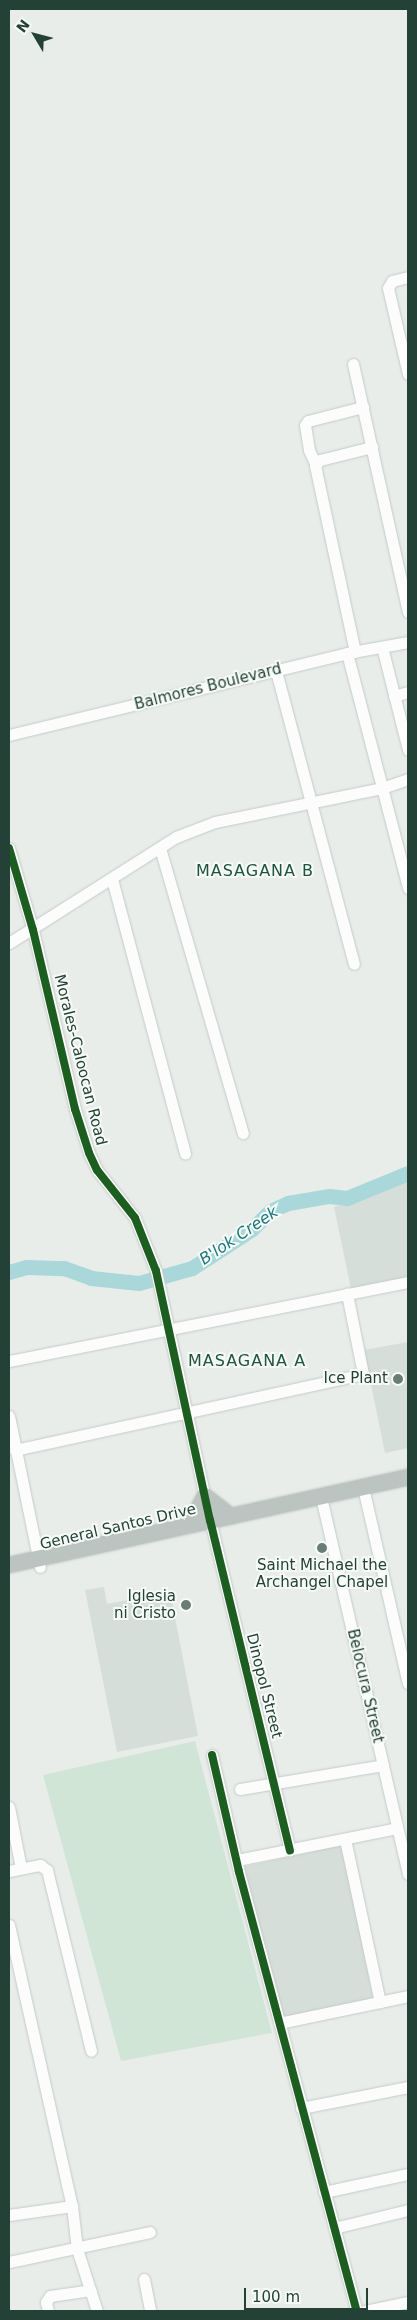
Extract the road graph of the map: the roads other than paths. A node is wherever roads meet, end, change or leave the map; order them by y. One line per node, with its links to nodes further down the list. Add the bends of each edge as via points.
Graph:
1 (408, 277): 2 (street, via 392,281 388,288)
2 (403, 323): 4 (street)
3 (353, 364): 5 (street)
4 (408, 374)
5 (363, 407): 6 (street); 7 (street, via 308,421 305,425 309,450)
6 (372, 447): 7 (street); 8 (street)
7 (315, 463): 11 (street)
8 (408, 612)
9 (408, 642): 10 (street, Balmores Boulevard)
10 (382, 647): 11 (street, Balmores Boulevard); 14 (street)
11 (351, 652): 12 (street, Balmores Boulevard); 19 (street)
12 (276, 670): 15 (street, Balmores Boulevard); 20 (street)
13 (408, 692): 14 (street)
14 (394, 696): 16 (street)
15 (9, 734)
16 (406, 735): 17 (street)
17 (408, 750)
18 (408, 779): 19 (street)
19 (382, 788): 20 (street); 24 (street)
20 (310, 802): 22 (street, via 215,822 176,837); 27 (street)
21 (9, 848): 25 (street, Morales-Caloocan Road)
22 (160, 848): 23 (street); 28 (street)
23 (112, 880): 25 (street); 29 (street)
24 (408, 888)
25 (33, 930): 26 (street); 32 (street, Morales-Caloocan Road, via 75,1109 89,1152 97,1170 135,1218 156,1271)
26 (9, 944)
27 (354, 964)
28 (243, 1133)
29 (185, 1152)
30 (408, 1282): 31 (street)
31 (348, 1294): 32 (street); 34 (street, via 363,1374)
32 (170, 1327): 33 (street); 34 (street, Morales-Caloocan Road)
33 (9, 1361)
34 (189, 1412): 36 (street); 39 (street, Morales-Caloocan Road)
35 (9, 1416): 36 (street)
36 (15, 1450): 45 (street)
37 (408, 1477): 41 (highway, General Santos Drive)
38 (408, 1486): 40 (highway, General Santos Drive)
39 (205, 1496): 42 (highway); 43 (street, Morales-Caloocan Road); 44 (highway)
40 (365, 1496): 41 (highway, General Santos Drive); 48 (street)
41 (322, 1502): 42 (highway, General Santos Drive); 43 (highway, General Santos Drive); 50 (street, Belocura Street)
42 (231, 1516): 43 (highway, General Santos Drive)
43 (211, 1524): 44 (highway, General Santos Drive); 45 (highway, General Santos Drive); 51 (street, Dinopol Street)
44 (189, 1525): 45 (highway, General Santos Drive)
45 (39, 1562): 46 (highway, General Santos Drive); 47 (highway, General Santos Drive)
46 (9, 1565)
47 (9, 1574)
48 (408, 1683)
49 (212, 1755): 57 (street)
50 (383, 1765): 51 (street); 54 (street, Belocura Street)
51 (276, 1784): 52 (street); 56 (street, Dinopol Street)
52 (240, 1789)
53 (9, 1807): 58 (street)
54 (398, 1828): 55 (street); 60 (street, Belocura Street)
55 (345, 1839): 56 (street); 63 (street)
56 (290, 1850): 57 (street)
57 (237, 1860): 64 (street)
58 (21, 1868): 59 (street); 65 (street, via 40,1865 47,1870)
59 (9, 1871)
60 (408, 1874)
61 (9, 1925): 70 (street)
62 (408, 1996): 63 (street)
63 (380, 2002): 64 (street)
64 (279, 2023): 67 (street)
65 (91, 2051)
66 (408, 2087): 67 (street)
67 (301, 2108): 69 (street)
68 (408, 2174): 69 (street)
69 (324, 2192): 73 (street)
70 (72, 2206): 72 (street); 75 (street)
71 (408, 2210): 73 (street)
72 (9, 2215)
73 (334, 2228): 83 (street)
74 (150, 2232): 75 (street)
75 (77, 2249): 76 (street); 78 (street)
76 (9, 2262)
77 (144, 2279): 82 (street)
78 (92, 2290): 80 (street, via 50,2296 46,2302); 81 (street)
79 (408, 2302): 84 (street)
80 (48, 2311)
81 (96, 2311)
82 (150, 2311)
83 (357, 2311)
84 (365, 2311)

